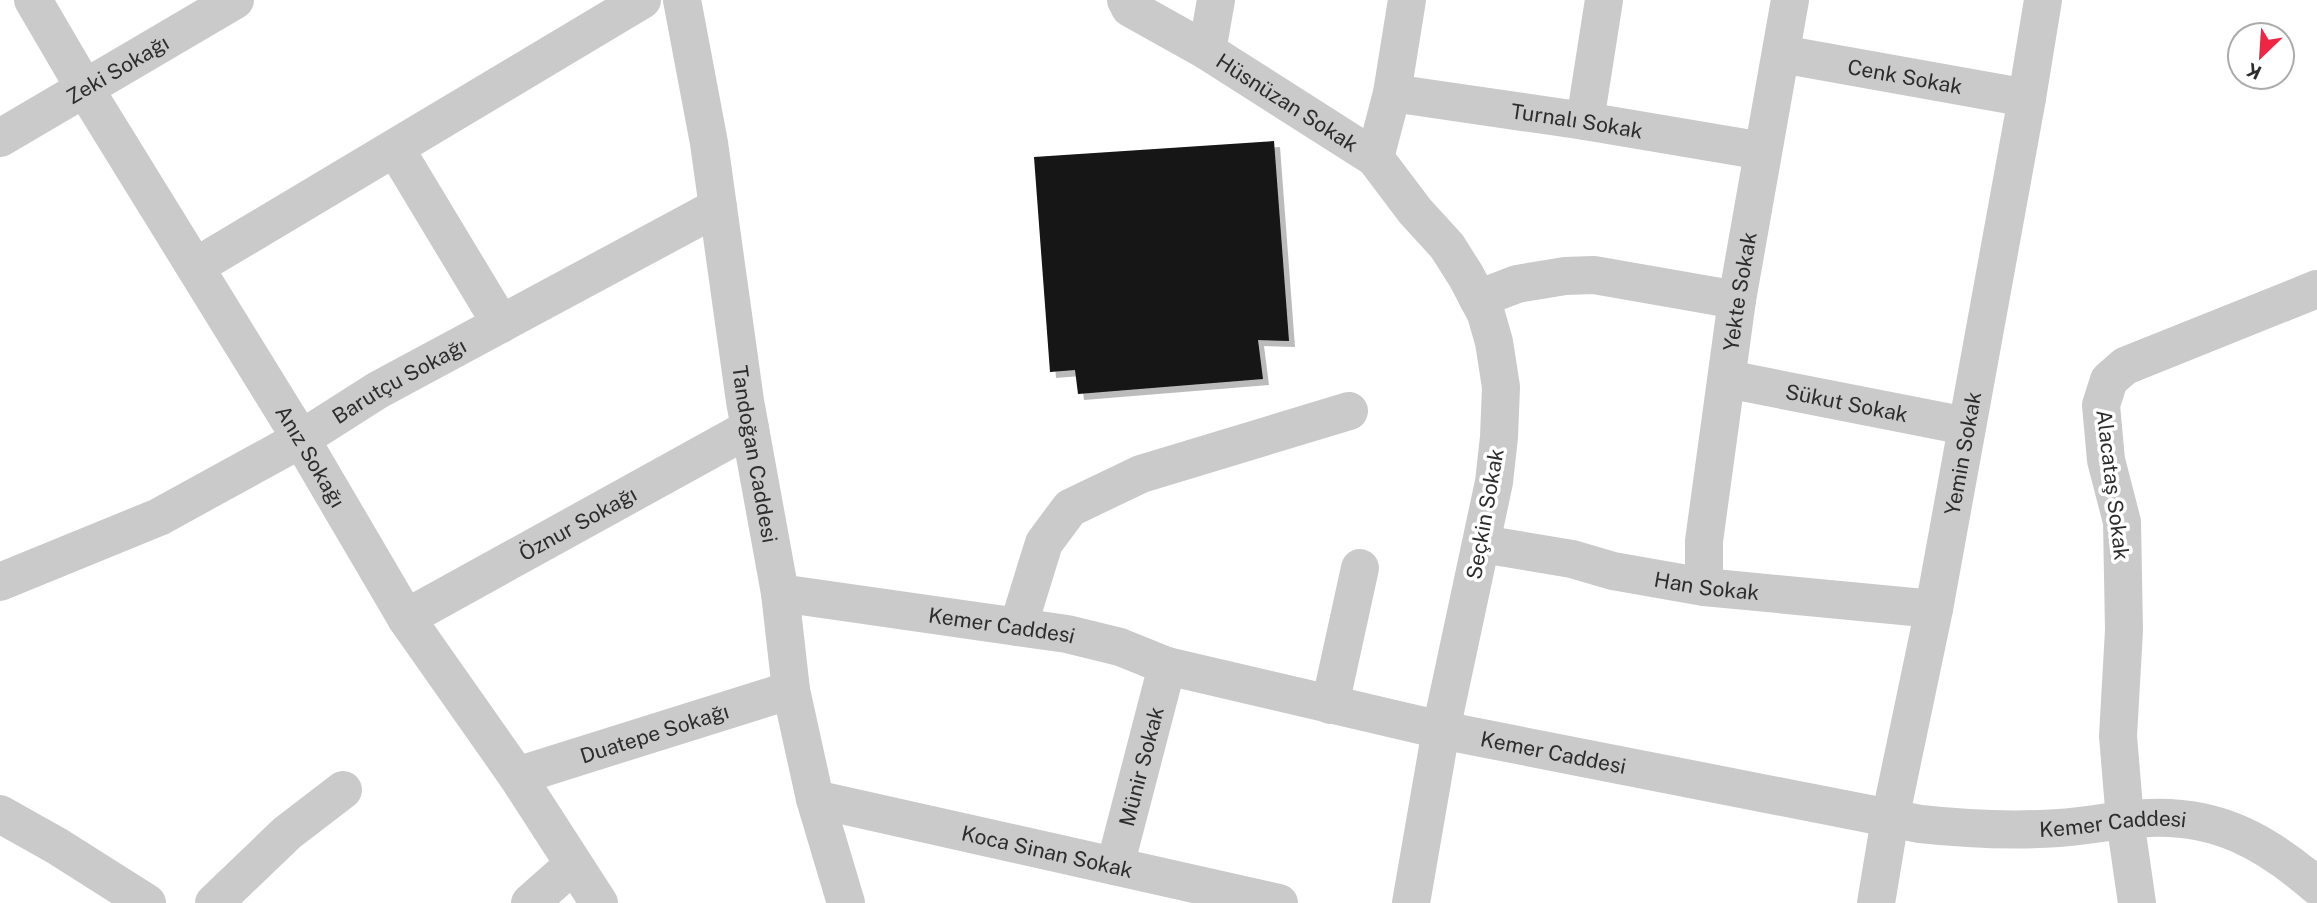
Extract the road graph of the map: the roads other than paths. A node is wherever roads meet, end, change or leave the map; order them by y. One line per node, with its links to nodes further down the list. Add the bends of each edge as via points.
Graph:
1 (33, 0): 13 (street, Anız Sokağı)
2 (235, 0): 13 (street, Zeki Sokağı)
3 (642, 0): 18 (street)
4 (682, 0): 21 (street, Tandoğan Caddesi)
5 (1126, 0): 11 (street, via 1130,8)
6 (1216, 0): 11 (street, Hüsnüzan Sokak)
7 (1407, 0): 14 (street)
8 (1604, 0): 16 (street)
9 (1790, 0): 12 (street, Yekte Sokak)
10 (2043, 0): 15 (street, Yemin Sokak)
11 (1208, 51): 20 (street, Hüsnüzan Sokak)
12 (1781, 54): 15 (street, Cenk Sokak); 19 (street, Yekte Sokak)
13 (85, 89): 17 (street, Zeki Sokağı); 22 (street, Anız Sokağı)
14 (1392, 93): 16 (street, Turnalı Sokak); 20 (street)
15 (2028, 98): 29 (street, Yemin Sokak)
16 (1585, 121): 19 (street, Turnalı Sokak)
17 (0, 138)
18 (395, 148): 22 (street); 26 (street)
19 (1763, 151): 25 (street, Yekte Sokak)
20 (1375, 158): 24 (street, Seçkin Sokak, via 1447,246)
21 (718, 207): 26 (street, Barutçu Sokağı); 30 (street, Tandoğan Caddesi)
22 (195, 267): 31 (street, Anız Sokağı)
23 (2317, 289): 49 (street, Alacataş Sokak, via 2125,366 2109,380 2101,405 2106,460 2122,522 2124,630 2119,736)
24 (1478, 299): 25 (street, via 1517,284 1594,275); 32 (street, Seçkin Sokak, via 1494,342 1501,387 1494,482)
25 (1737, 300): 27 (street, Yekte Sokak)
26 (501, 324): 31 (street, Barutçu Sokağı, via 378,390)
27 (1727, 379): 29 (street, Sükut Sokak); 35 (street, Yekte Sokak, via 1704,541)
28 (1349, 411): 39 (street, via 1141,474 1070,508 1044,542)
29 (1966, 426): 37 (street, Yemin Sokak)
30 (750, 428): 36 (street, Tandoğan Caddesi); 38 (street, Öznur Sokağı)
31 (301, 439): 34 (street, Barutçu Sokağı, via 159,517); 38 (street, Anız Sokağı)
32 (1482, 544): 35 (street, Han Sokak); 43 (street, Seçkin Sokak)
33 (1360, 568): 42 (street)
34 (0, 582)
35 (1703, 587): 37 (street, Han Sokak)
36 (780, 593): 39 (street, Kemer Caddesi); 41 (street, Tandoğan Caddesi)
37 (1934, 609): 48 (street, Yemin Sokak)
38 (405, 618): 44 (street, Anız Sokağı)
39 (1018, 627): 40 (street, Kemer Caddesi, via 1093,639)
40 (1167, 666): 42 (street, Kemer Caddesi); 51 (street, Münir Sokak)
41 (791, 690): 44 (street, Duatepe Sokağı); 46 (street, Tandoğan Caddesi)
42 (1330, 705): 43 (street, Kemer Caddesi)
43 (1441, 730): 48 (street, Kemer Caddesi); 59 (street, Seçkin Sokak)
44 (517, 776): 50 (street, Anız Sokağı)
45 (343, 790): 54 (street, via 287,833)
46 (815, 799): 51 (street, Koca Sinan Sokak); 57 (street, Tandoğan Caddesi)
47 (0, 814): 53 (street)
48 (1890, 819): 49 (street, Kemer Caddesi, via 1997,830); 60 (street, Yemin Sokak)
49 (2125, 820): 52 (street, Kemer Caddesi, via 2181,818 2231,830 2256,840); 61 (street, Alacataş Sokak)
50 (573, 865): 55 (street); 56 (street, Anız Sokağı)
51 (1115, 866): 58 (street, Koca Sinan Sokak)
52 (2317, 886)
53 (147, 903)
54 (214, 903)
55 (530, 903)
56 (599, 903)
57 (846, 903)
58 (1279, 903)
59 (1411, 903)
60 (1877, 903)
61 (2137, 903)

